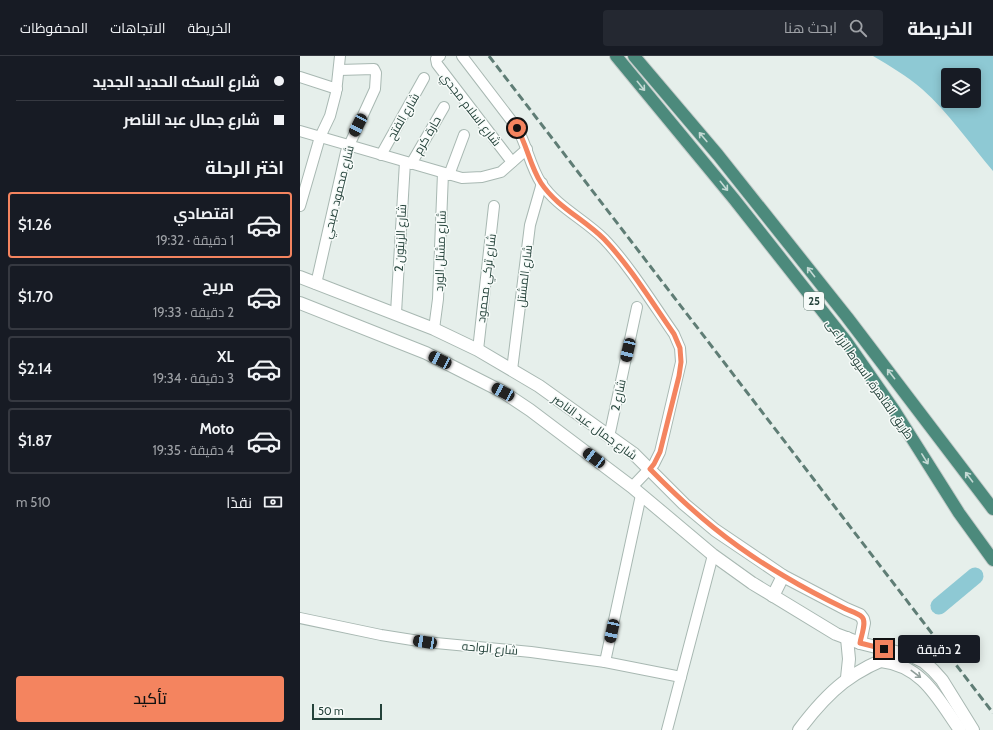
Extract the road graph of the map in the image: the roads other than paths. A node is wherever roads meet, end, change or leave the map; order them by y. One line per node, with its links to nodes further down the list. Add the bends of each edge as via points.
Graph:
1 (340, 56): 6 (street)
2 (440, 56): 17 (street, شارع اسلام مجدي, via 436,59 436,64)
3 (462, 56): 15 (street, via 517,128)
4 (616, 56): 36 (highway, طريق القاهرة, اسيوط الزراعى / 25, one-way to 36, via 734,199 846,341 894,410 959,513)
5 (634, 56): 34 (highway, طريق القاهرة, اسيوط الزراعى / 25, one-way to 5, via 832,298 718,155)
6 (339, 70): 9 (street); 14 (street, شارع محمود صبحي, via 374,69 376,73 374,94)
7 (300, 77): 9 (street)
8 (424, 78): 16 (street, شارع الفتح)
9 (337, 89): 13 (street, via 330,116)
10 (444, 107): 18 (street, حارة كرم)
11 (300, 131): 13 (street)
12 (464, 135): 19 (street, شارع مشتل الورد)
13 (320, 137): 14 (street); 21 (street)
14 (348, 145): 16 (street); 24 (street, شارع محمود صبحي)
15 (527, 149): 17 (street); 20 (street)
16 (381, 155): 18 (street)
17 (512, 162): 19 (street, via 501,172 482,177 462,178)
18 (408, 163): 19 (street); 27 (street, شارع الزيتون 2)
19 (446, 174): 28 (street, شارع مشتل الورد)
20 (542, 183): 30 (street, شارع المشتل, via 530,225); 32 (street, via 556,200 592,228 615,252 674,334 680,348 679,376 660,452)
21 (300, 206)
22 (494, 206): 29 (street, شارع تركي محمود)
23 (300, 278): 24 (street, شارع جمال عبد الناصر)
24 (316, 284): 27 (street, شارع جمال عبد الناصر)
25 (300, 303): 33 (street, شارع جمال عبد الناصر, via 426,353 503,392)
26 (637, 307): 31 (street, شارع 2)
27 (396, 313): 28 (street, شارع جمال عبد الناصر)
28 (434, 329): 29 (street, شارع جمال عبد الناصر)
29 (478, 350): 30 (street, شارع جمال عبد الناصر)
30 (512, 370): 31 (street, شارع جمال عبد الناصر, via 539,386)
31 (609, 437): 32 (street, شارع جمال عبد الناصر)
32 (650, 469): 33 (street); 37 (street, شارع جمال عبد الناصر, via 684,504 715,530)
33 (636, 491): 35 (street, شارع جمال عبد الناصر); 44 (street)
34 (993, 509)
35 (714, 555): 38 (street, شارع جمال عبد الناصر); 45 (street)
36 (993, 560)
37 (783, 576): 38 (street); 41 (street, شارع جمال عبد الناصر, via 862,616 864,623)
38 (773, 596): 40 (street, شارع جمال عبد الناصر)
39 (300, 618): 44 (street, شارع الواحه, via 381,636)
40 (847, 638): 41 (street, شارع جمال عبد الناصر); 46 (street)
41 (860, 643): 42 (street, شارع جمال عبد الناصر)
42 (902, 653): 43 (street); 50 (street, شارع جمال عبد الناصر, via 912,656 933,670)
43 (880, 660): 46 (street); 49 (street, one-way to 49, via 900,665 919,676)
44 (605, 662): 45 (street, شارع الواحه)
45 (681, 677): 47 (street)
46 (847, 678): 48 (street, via 819,704)
47 (667, 730)
48 (799, 730)
49 (960, 730)
50 (973, 730)

